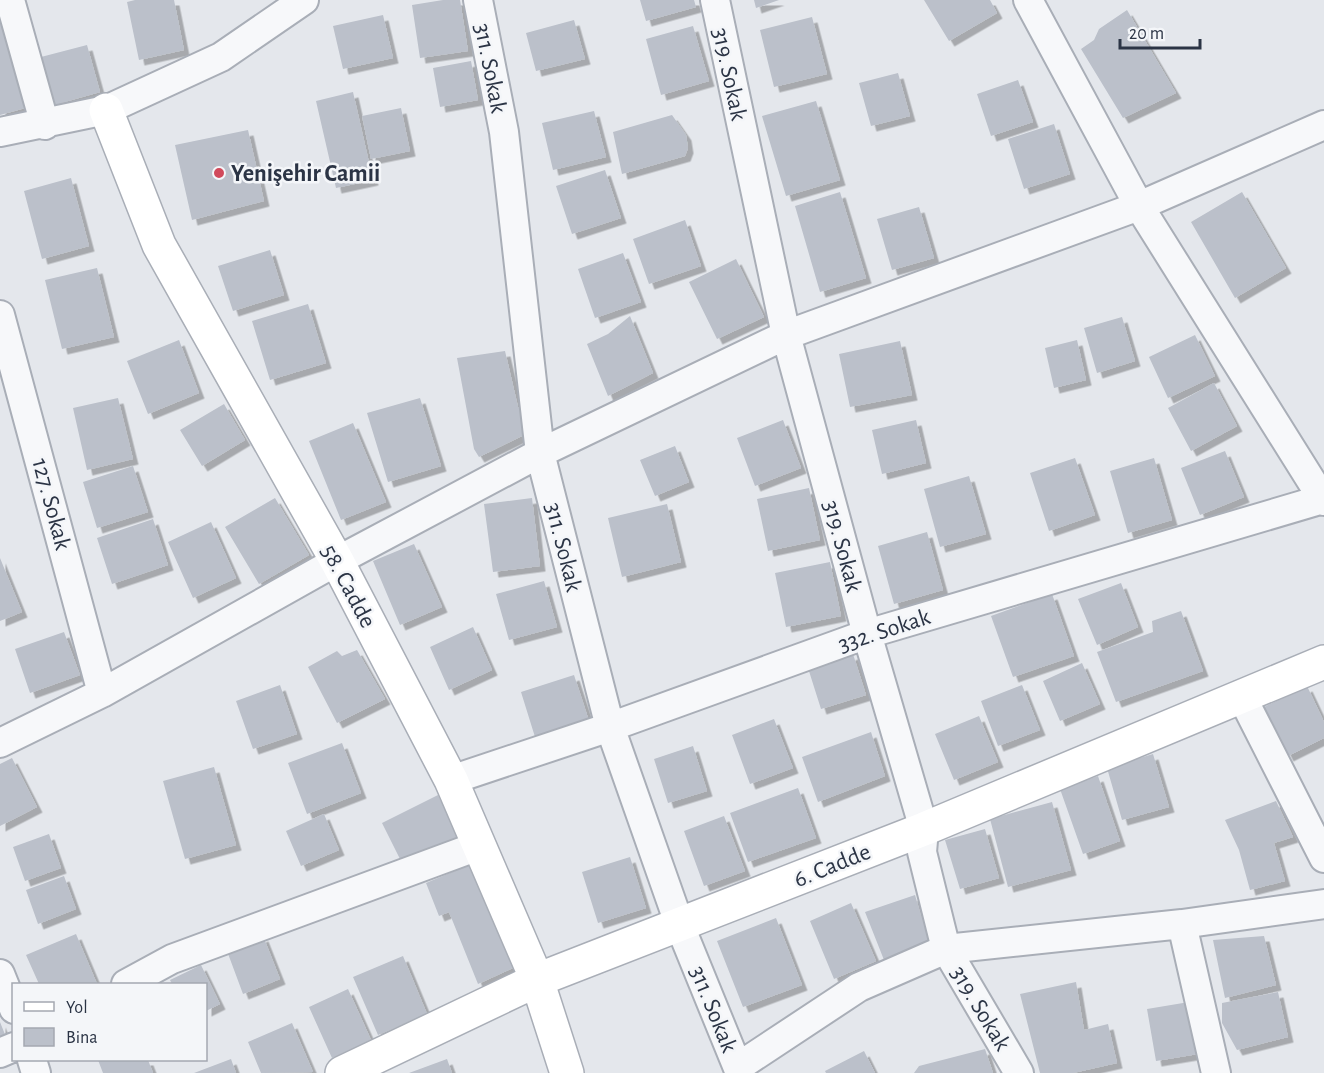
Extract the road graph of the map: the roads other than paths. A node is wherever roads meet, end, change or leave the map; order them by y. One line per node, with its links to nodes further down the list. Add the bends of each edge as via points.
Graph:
1 (10, 0): 7 (street)
2 (478, 0): 13 (street, 311. Sokak, via 504,132)
3 (715, 0): 12 (street, 319. Sokak)
4 (1028, 0): 10 (street)
5 (288, 5): 6 (street, via 221,57)
6 (106, 110): 7 (street); 15 (street, 58. Cadde, via 159,245)
7 (45, 125): 9 (street)
8 (1324, 125): 10 (street)
9 (0, 132)
10 (1139, 206): 12 (street); 14 (street)
11 (0, 315): 18 (street, 127. Sokak)
12 (786, 335): 13 (street); 16 (street, 319. Sokak)
13 (540, 453): 15 (street); 20 (street, 311. Sokak)
14 (1324, 500): 16 (street, 332. Sokak)
15 (337, 561): 18 (street); 22 (street, 58. Cadde)
16 (867, 634): 20 (street, 332. Sokak); 23 (street, 319. Sokak)
17 (1324, 662): 19 (street, 6. Cadde)
18 (102, 693): 21 (street)
19 (1241, 696): 23 (street, 6. Cadde); 25 (street)
20 (610, 727): 22 (street, 332. Sokak); 28 (street, 311. Sokak)
21 (0, 743)
22 (451, 780): 24 (street, 58. Cadde)
23 (924, 829): 28 (street, 6. Cadde); 29 (street, 319. Sokak, via 922,852)
24 (478, 846): 31 (street, 58. Cadde); 32 (street, via 172,958)
25 (1324, 858)
26 (1324, 904): 27 (street)
27 (1182, 924): 29 (street); 38 (street)
28 (680, 926): 31 (street, 6. Cadde); 34 (street, 311. Sokak)
29 (946, 949): 34 (street, via 859,987); 37 (street, 319. Sokak)
30 (0, 974): 33 (street)
31 (537, 980): 35 (street, 6. Cadde); 36 (street, 58. Cadde)
32 (128, 983)
33 (12, 1004)
34 (739, 1070)
35 (342, 1073)
36 (567, 1073)
37 (1019, 1073)
38 (1216, 1073)

